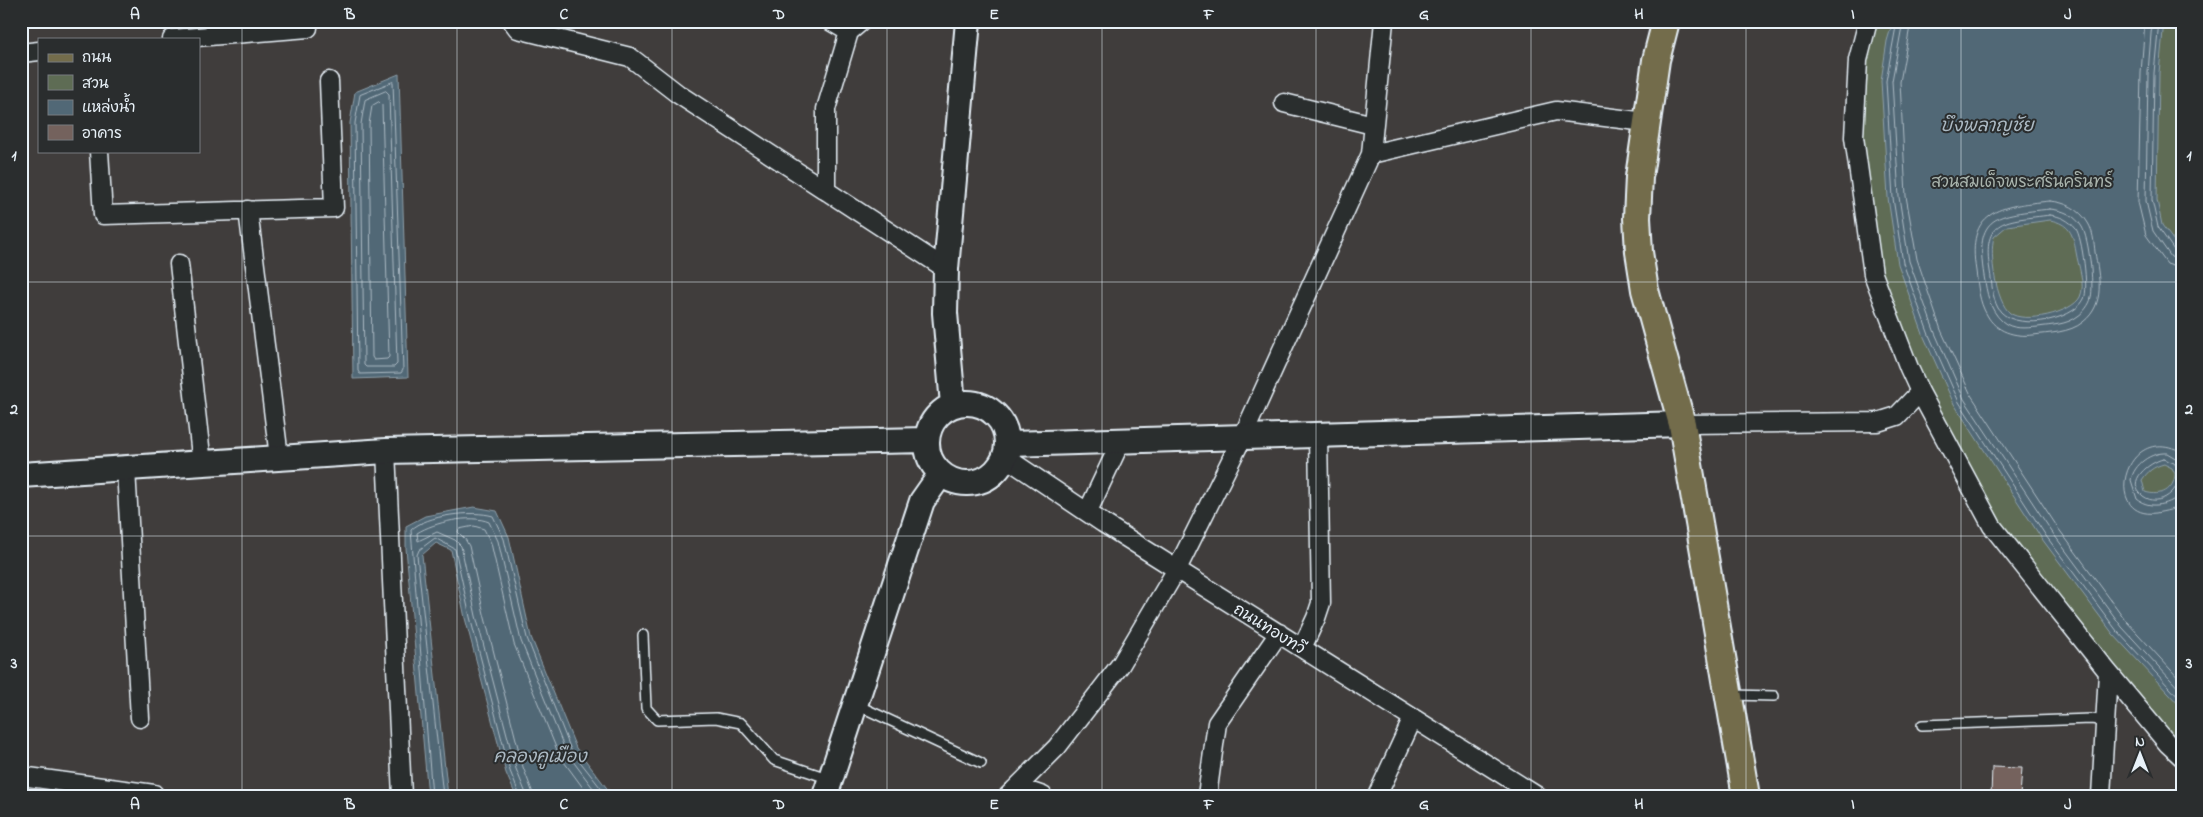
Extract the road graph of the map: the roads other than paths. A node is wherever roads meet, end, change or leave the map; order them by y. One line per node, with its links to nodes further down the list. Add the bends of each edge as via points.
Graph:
1 (512, 21): 19 (street, via 518,29 630,57 678,94)
2 (830, 21): 7 (street)
3 (968, 21): 22 (street)
4 (1384, 21): 16 (street)
5 (1666, 21): 15 (main road)
6 (1868, 21): 23 (street, via 1858,60 1854,137 1873,274)
7 (856, 27): 19 (street, via 826,109)
8 (221, 28): 9 (street); 10 (street)
9 (308, 28)
10 (176, 38)
11 (38, 51): 12 (street)
12 (21, 52)
13 (329, 82): 20 (street, via 334,208)
14 (1284, 103): 16 (street)
15 (1646, 122): 18 (street, via 1556,111); 25 (main road, via 1639,177 1639,252 1645,290)
16 (1373, 125): 18 (street)
17 (99, 152): 20 (street, via 103,215)
18 (1372, 154): 27 (street)
19 (826, 191): 22 (street)
20 (248, 210): 32 (street)
21 (179, 264): 33 (street)
22 (946, 269): 24 (street, via 945,313)
23 (1920, 392): 25 (street, via 1897,416 1878,422); 42 (street, via 1992,526)
24 (953, 405): 28 (street, via 938,415); 30 (street, via 972,403 986,408 1000,420 1006,432)
25 (1682, 424): 26 (street); 43 (main road)
26 (1318, 436): 27 (street); 41 (street, via 1321,603)
27 (1242, 438): 29 (street); 38 (street)
28 (926, 440): 31 (street); 35 (street, via 928,454)
29 (1121, 441): 30 (street); 37 (street)
30 (1006, 450): 35 (street, via 999,467 989,477 976,482 953,481); 37 (street, ถนนทองทวี)
31 (386, 451): 32 (street); 56 (street)
32 (278, 457): 33 (street)
33 (202, 464): 34 (street)
34 (126, 469): 36 (street); 46 (street)
35 (941, 474): 45 (street, via 922,501)
36 (21, 475)
37 (1088, 511): 38 (street, ถนนทองทวี)
38 (1177, 569): 39 (street, ถนนทองทวี); 54 (street, via 1121,664 1057,747)
39 (1278, 633): 41 (street, ถนนทองทวี); 58 (street, via 1217,723)
40 (643, 635): 53 (lane, via 646,708 657,720 716,718 741,723 774,760)
41 (1302, 648): 47 (street, ถนนทองทวี)
42 (2108, 672): 48 (street); 50 (street)
43 (1728, 695): 44 (lane); 61 (main road)
44 (1774, 696)
45 (855, 704): 51 (lane); 53 (street)
46 (140, 718)
47 (1413, 718): 59 (street); 60 (street, ถนนทองทวี)
48 (2106, 721): 49 (lane); 62 (street)
49 (1922, 725)
50 (2182, 757)
51 (981, 763)
52 (21, 776): 55 (street)
53 (828, 787)
54 (1013, 791): 57 (street)
55 (154, 794)
56 (402, 796)
57 (1043, 796)
58 (1207, 796)
59 (1377, 796)
60 (1537, 796)
61 (1746, 796)
62 (2101, 796)

